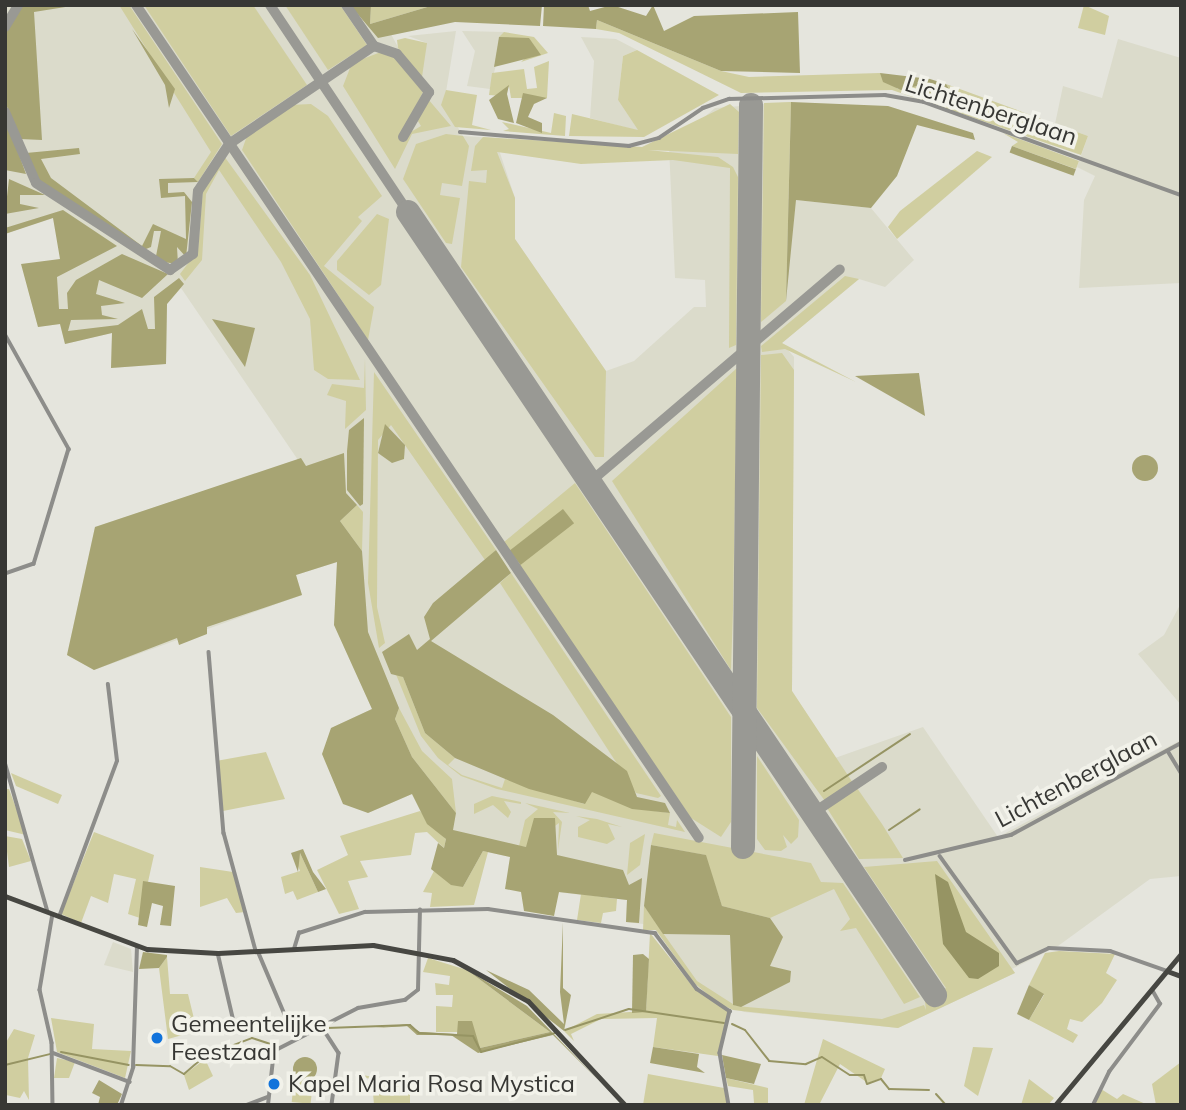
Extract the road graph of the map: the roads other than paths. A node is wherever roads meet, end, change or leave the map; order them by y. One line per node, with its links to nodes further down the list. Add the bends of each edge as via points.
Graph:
1 (460, 132): 2 (street, Lichtenberglaan, via 629,146 659,138 723,101 885,95 924,102)
2 (1181, 195)
3 (5, 334): 4 (street, via 69,449 34,564)
4 (5, 574)
5 (209, 652): 18 (street, via 224,832)
6 (108, 685): 15 (street, via 117,761)
7 (1181, 743): 8 (street, Lichtenberglaan)
8 (1168, 751): 10 (street); 11 (street, Lichtenberglaan, via 1033,826)
9 (5, 761): 15 (street)
10 (1181, 773)
11 (940, 856): 12 (street, Lichtenberglaan); 24 (street, via 1017,962 1049,948 1084,949 1120,953)
12 (905, 860)
13 (5, 895): 15 (main road)
14 (420, 910): 17 (street, via 349,915 299,933); 19 (street); 39 (street, via 488,909 648,931 701,994 731,1013 720,1053)
15 (53, 914): 16 (main road); 30 (street, via 40,990)
16 (137, 947): 20 (main road); 31 (street)
17 (294, 948): 18 (main road); 19 (main road, via 373,945)
18 (257, 951): 20 (main road); 29 (street)
19 (420, 951): 28 (street, via 420,984 411,997 358,1008); 38 (main road, via 475,969 522,997)
20 (218, 953): 27 (street)
21 (1181, 954): 22 (main road)
22 (1173, 964): 23 (main road); 24 (main road)
23 (1181, 970)
24 (1167, 971): 25 (main road); 26 (main road)
25 (1181, 976)
26 (1152, 990): 40 (main road); 41 (street, via 1160,1004 1109,1072)
27 (235, 1026)
28 (322, 1027): 29 (street); 37 (street, via 339,1053)
29 (294, 1036): 32 (street, via 272,1055)
30 (53, 1053): 31 (street); 33 (street)
31 (130, 1082): 34 (street)
32 (268, 1097): 35 (street); 36 (street)
33 (53, 1105)
34 (121, 1105)
35 (247, 1105)
36 (268, 1105)
37 (332, 1105)
38 (625, 1105)
39 (729, 1105)
40 (1055, 1105)
41 (1094, 1105)

